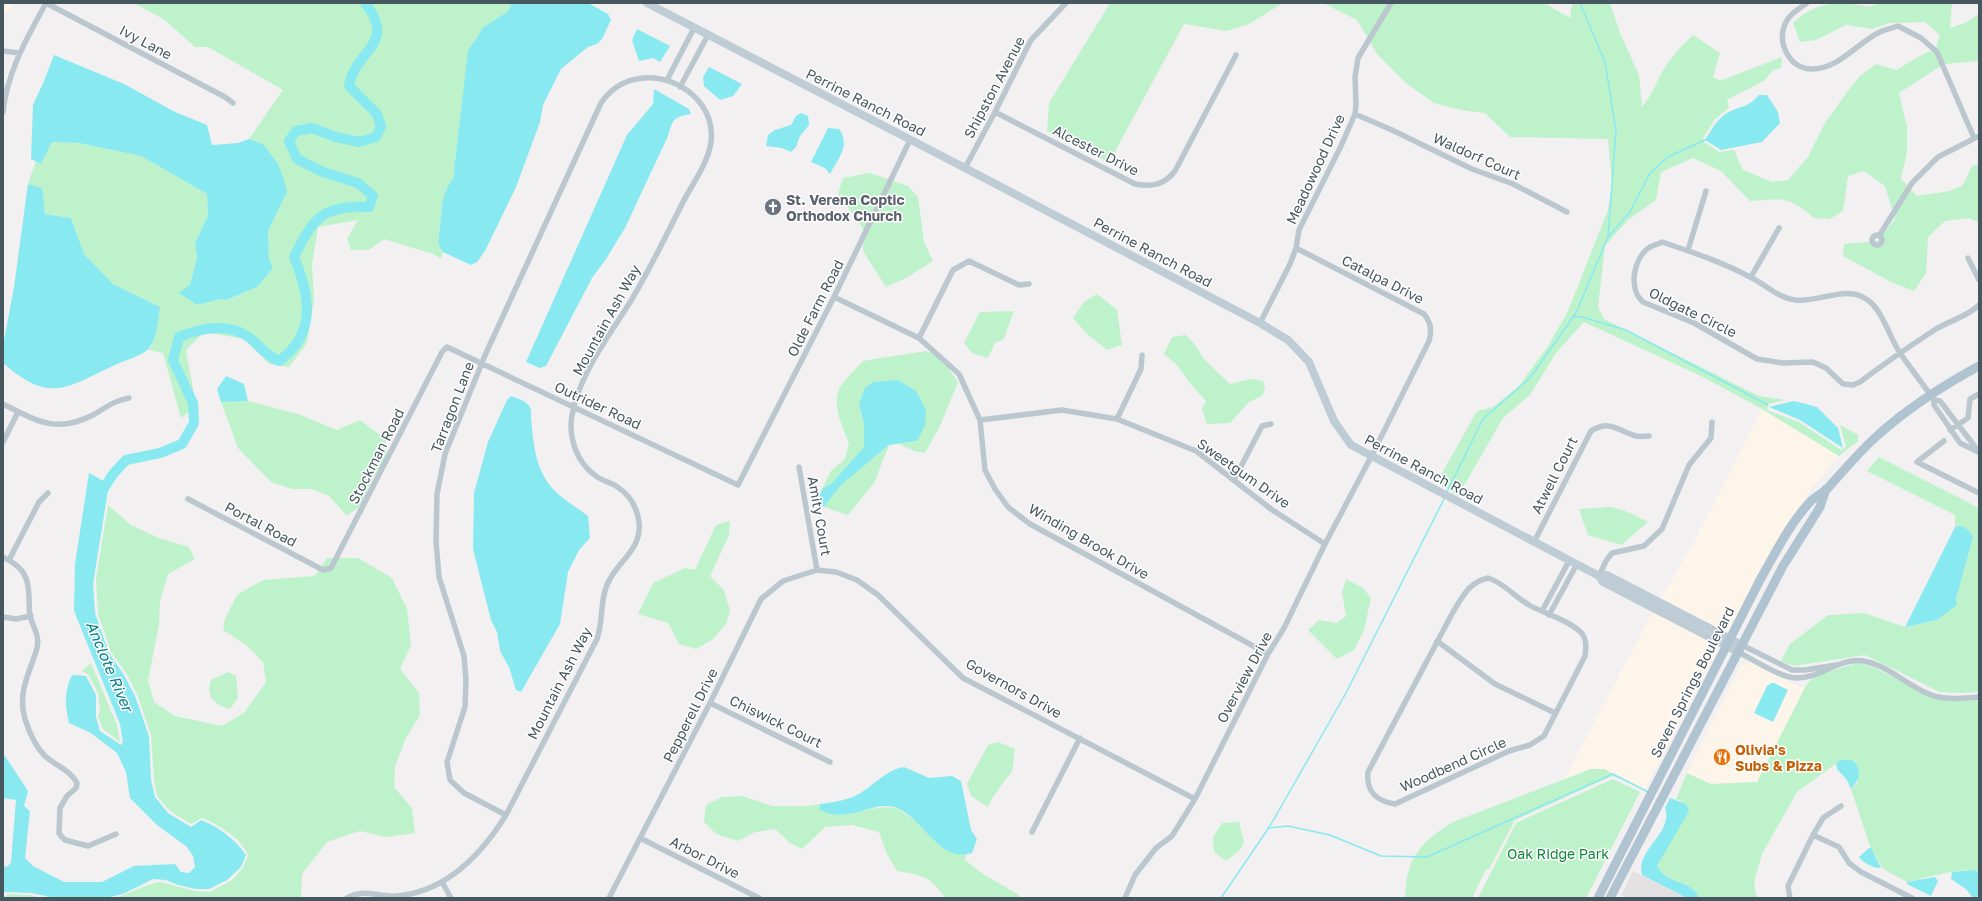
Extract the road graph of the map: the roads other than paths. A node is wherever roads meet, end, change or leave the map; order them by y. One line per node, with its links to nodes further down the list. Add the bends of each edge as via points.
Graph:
1 (46, 3): 9 (street); 13 (street, Ivy Lane, via 225,96)
2 (647, 3): 6 (street, Perrine Ranch Road)
3 (1066, 3): 15 (street, Shipston Avenue, via 1031,40)
4 (1391, 3): 16 (street, Meadowood Drive, via 1358,58 1355,72)
5 (1807, 3): 17 (street, via 1791,14 1782,33 1787,54 1795,63 1810,69 1823,68 1880,32 1898,26 1921,38 1937,52)
6 (694, 28): 7 (street, Perrine Ranch Road); 11 (street)
7 (708, 35): 12 (street); 18 (street, Perrine Ranch Road)
8 (3, 51): 9 (street)
9 (19, 53): 14 (street)
10 (1236, 55): 15 (street, Alcester Drive, via 1175,171 1169,179 1159,184 1135,184)
11 (667, 80): 12 (street, Tarragon Lane); 37 (street, Tarragon Lane, via 651,77 632,78 617,86 601,103)
12 (677, 85): 43 (street, Mountain Ash Way, via 697,100 707,114 711,136 708,153 632,299 600,350)
13 (233, 103)
14 (3, 112)
15 (996, 112): 19 (street, Shipston Avenue)
16 (1355, 114): 21 (street, Waldorf Court, via 1472,169 1513,184); 24 (street, Meadowood Drive, via 1298,230)
17 (1977, 137): 23 (street, via 1938,157 1917,178)
18 (910, 140): 19 (street, Perrine Ranch Road); 30 (street, Olde Farm Road)
19 (965, 168): 32 (street, Perrine Ranch Road)
20 (1706, 191): 25 (street)
21 (1567, 212)
22 (1779, 228): 27 (street)
23 (1879, 236)
24 (1296, 248): 32 (street, Meadowood Drive); 55 (street, Catalpa Drive, via 1424,314 1430,325 1429,341)
25 (1688, 250): 27 (street, Oldgate Circle); 35 (street, Oldgate Circle, via 1662,242 1650,247 1642,256 1633,280 1637,297 1643,302 1694,323 1758,359 1783,363 1813,362 1826,368 1843,384 1853,385 1860,382)
26 (1968, 258): 28 (street)
27 (1751, 277): 35 (street, Oldgate Circle, via 1775,293 1796,300 1849,293 1861,296 1875,308)
28 (1979, 280)
29 (1029, 284): 33 (street, via 1019,285 969,261 953,270)
30 (834, 297): 33 (street, Winding Brook Drive); 58 (street, Olde Farm Road)
31 (1979, 305): 35 (street, via 1971,313 1938,328)
32 (1260, 323): 55 (street, Perrine Ranch Road, via 1288,340 1309,362 1334,421 1351,445)
33 (919, 338): 46 (street, Winding Brook Drive, via 959,374)
34 (447, 347): 37 (street, Outrider Road); 67 (street, Stockman Road, via 442,352 331,568)
35 (1900, 352): 40 (street, Oldgate Circle)
36 (1142, 355): 45 (street, via 1141,368)
37 (482, 363): 43 (street, Outrider Road); 86 (street, Tarragon Lane, via 444,454 437,494 436,541 439,577 464,656 466,680 465,707 447,762 450,780 464,793)
38 (1979, 366): 40 (main road, Seven Springs Boulevard)
39 (1979, 394): 49 (street, via 1970,399 1968,418)
40 (1933, 397): 49 (street, via 1940,401); 50 (street, via 1934,405); 59 (main road, Seven Springs Boulevard, via 1878,435)
41 (129, 398): 44 (street, via 115,401 74,423 50,425)
42 (3, 404): 44 (street)
43 (574, 407): 58 (street, Outrider Road); 86 (street, Mountain Ash Way, via 571,423 573,444 582,462 596,476 621,490 636,507 638,538 632,551 609,579 603,597 597,639)
44 (18, 412): 53 (street)
45 (1117, 419): 46 (street, Sweetgum Drive, via 1062,410); 57 (street, Sweetgum Drive, via 1196,451)
46 (980, 420): 76 (street, Winding Brook Drive, via 985,470 1008,507 1030,524)
47 (1712, 422): 69 (street, via 1711,438 1689,465 1662,529 1644,546 1612,553)
48 (1271, 424): 57 (street, via 1262,426)
49 (1958, 425): 50 (street); 54 (street)
50 (1950, 430): 54 (street, via 1960,442)
51 (1649, 436): 63 (street, Atwell Court, via 1638,437 1615,426 1606,425 1591,431)
52 (1944, 441): 61 (street, via 1917,462)
53 (3, 442)
54 (1979, 453)
55 (1371, 457): 63 (street, Perrine Ranch Road); 64 (street, Overview Drive)
56 (799, 467): 68 (street, Amity Court)
57 (1234, 480): 64 (street, Sweetgum Drive, via 1271,509)
58 (738, 485)
59 (1826, 489): 75 (main road, Seven Springs Boulevard, via 1820,507); 75 (main road, Seven Springs Boulevard, via 1811,500 1780,545 1761,578 1760,596)
60 (48, 493): 65 (street, via 39,502)
61 (1979, 493)
62 (188, 499): 67 (street, Portal Road)
63 (1534, 542): 66 (street, Perrine Ranch Road)
64 (1325, 544): 76 (street, Overview Drive, via 1284,628)
65 (6, 559): 72 (street, via 17,565 24,573 28,586)
66 (1573, 563): 69 (street, Perrine Ranch Road); 70 (street); 71 (street)
67 (322, 570)
68 (817, 570): 78 (street, Pepperell Drive, via 783,581 761,599); 80 (street, Governors Drive, via 836,572 857,580 878,595 963,678)
69 (1599, 576): 75 (street, Perrine Ranch Road, via 1603,582)
70 (1542, 611): 71 (street, Woodbend Circle); 74 (street, Woodbend Circle, via 1528,604 1499,581 1488,578 1478,580 1468,589)
71 (1549, 615): 79 (street, Woodbend Circle, via 1573,626 1582,635 1587,646 1585,656)
72 (30, 616): 73 (street, via 16,619); 88 (street, via 38,638 24,684 24,717 36,745 45,755 63,767 77,783 76,788 62,803 59,833 64,840 88,846)
73 (3, 617)
74 (1437, 641): 79 (street, via 1495,684); 79 (street, Woodbend Circle, via 1368,772 1367,784 1383,802 1395,804 1508,751 1530,745 1544,736)
75 (1735, 645): 77 (street, Perrine Ranch Road, via 1781,674 1797,678 1812,675 1838,664 1862,661 1876,665 1932,695 1945,698); 82 (main road, Seven Springs Boulevard); 83 (main road, Seven Springs Boulevard)
76 (1268, 654): 84 (street, Overview Drive)
77 (1979, 697)
78 (710, 703): 81 (street, Chiswick Court); 90 (street, Pepperell Drive)
79 (1555, 713)
80 (1080, 738): 84 (street, Governors Drive); 87 (street)
81 (830, 762)
82 (1667, 764): 83 (main road, via 1669,773); 97 (main road, Seven Springs Boulevard)
83 (1666, 789): 98 (main road, Seven Springs Boulevard)
84 (1194, 799): 96 (street, Overview Drive, via 1172,836 1156,848 1135,875)
85 (1841, 806): 89 (street, via 1823,818)
86 (506, 816): 91 (street, Mountain Ash Way, via 480,852 464,868)
87 (1032, 832)
88 (116, 834)
89 (1813, 836): 99 (street, via 1788,886); 100 (street, via 1839,847 1849,862 1861,872)
90 (640, 838): 94 (street, Pepperell Drive); 95 (street, Arbor Drive)
91 (442, 882): 92 (street, Mountain Ash Way, via 410,894 393,896 365,892); 93 (street)
92 (347, 898)
93 (451, 898)
94 (609, 898)
95 (759, 898)
96 (1125, 898)
97 (1598, 898)
98 (1610, 898)
99 (1790, 898)
100 (1912, 898)

